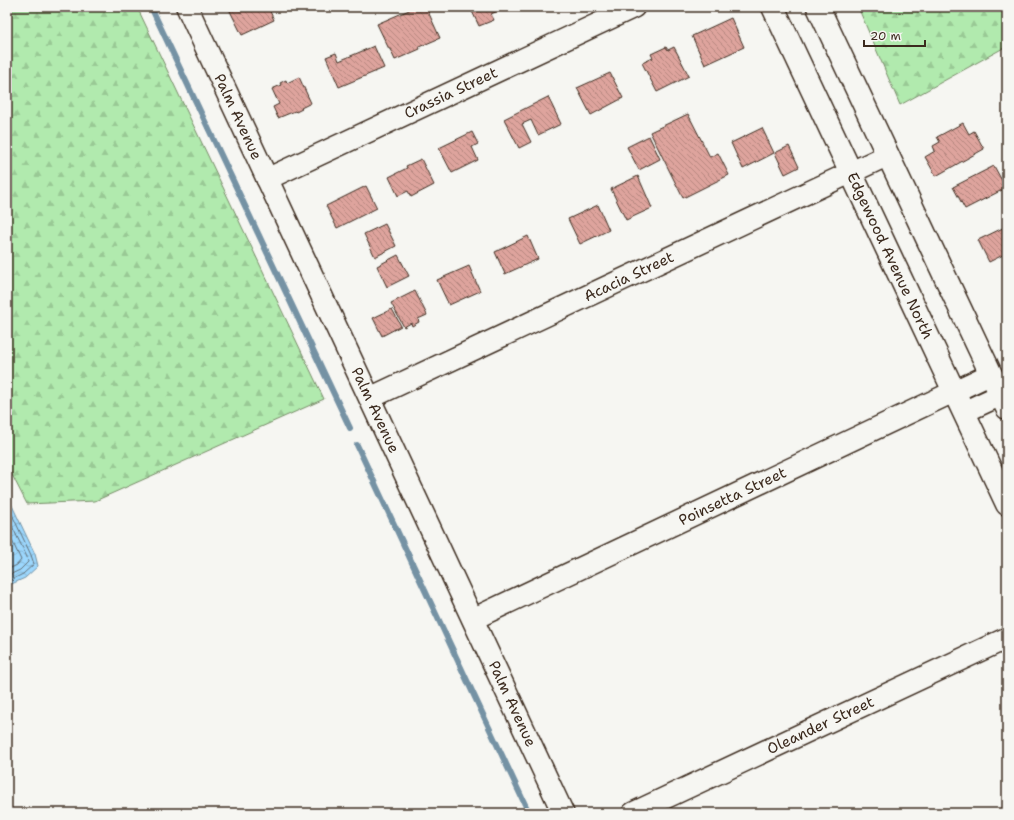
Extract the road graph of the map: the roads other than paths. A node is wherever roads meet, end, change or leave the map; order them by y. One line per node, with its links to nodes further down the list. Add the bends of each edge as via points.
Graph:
1 (187, 7): 7 (street, Palm Avenue)
2 (634, 7): 7 (street, Crassia Street)
3 (773, 7): 6 (main road, Edgewood Avenue North)
4 (818, 7): 5 (main road)
5 (888, 155): 6 (street, Acacia Street); 8 (main road)
6 (851, 172): 9 (main road, Edgewood Avenue North); 10 (street, Acacia Street)
7 (266, 178): 10 (street, Palm Avenue)
8 (991, 374): 9 (street, Poinsetta Street); 11 (main road)
9 (954, 392): 12 (main road, Edgewood Avenue North); 14 (street, Poinsetta Street)
10 (370, 398): 14 (street, Palm Avenue)
11 (1005, 398): 12 (street)
12 (964, 412): 13 (main road, Edgewood Avenue North)
13 (1007, 504)
14 (473, 619): 16 (street, Palm Avenue)
15 (1007, 638): 17 (street, Oleander Street)
16 (563, 813)
17 (633, 813)

